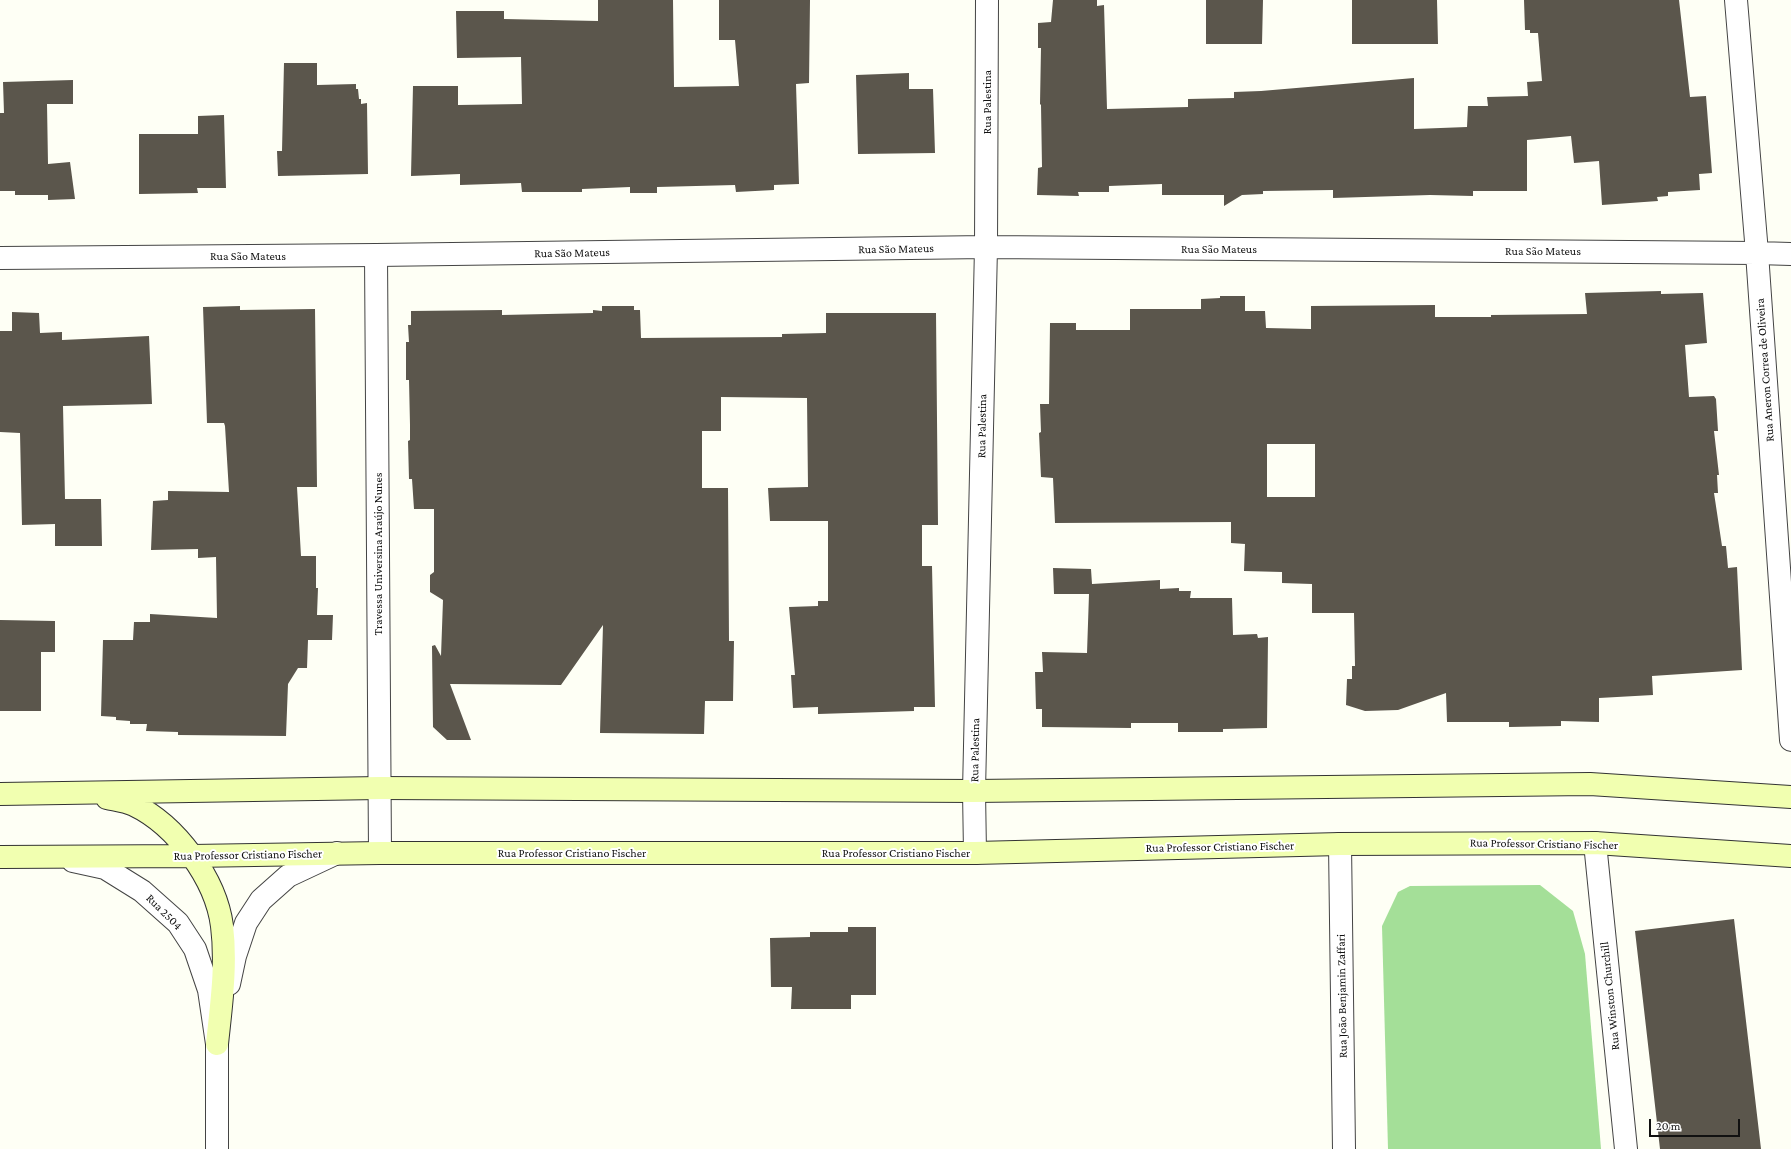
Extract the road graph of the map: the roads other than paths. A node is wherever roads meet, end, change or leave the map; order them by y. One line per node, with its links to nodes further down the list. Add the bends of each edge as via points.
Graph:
1 (987, 0): 3 (street, Rua Palestina)
2 (1736, 0): 4 (street, Rua Aneron Correa de Oliveira)
3 (986, 247): 4 (street, Rua São Mateus); 6 (street, Rua São Mateus); 10 (street, Rua Palestina)
4 (1757, 253): 5 (street, Rua São Mateus); 8 (street, Rua Aneron Correa de Oliveira)
5 (1791, 254)
6 (376, 255): 7 (street, Rua São Mateus); 9 (street, Travessa Universina Araújo Nunes)
7 (0, 258)
8 (1791, 740)
9 (380, 788): 10 (main road); 11 (main road); 17 (street, Travessa Universina Araújo Nunes)
10 (974, 791): 13 (main road, via 1590,784); 18 (street, Rua Palestina)
11 (87, 792): 12 (main road); 19 (main road, via 134,805 165,826)
12 (0, 794)
13 (1791, 797)
14 (1595, 843): 15 (main road, Rua Professor Cristiano Fischer); 20 (main road, Rua Professor Cristiano Fischer); 26 (street, Rua Winston Churchill)
15 (1340, 844): 18 (main road, Rua Professor Cristiano Fischer); 25 (street, Rua João Benjamin Zaffari)
16 (337, 853): 17 (main road, Rua Professor Cristiano Fischer); 19 (main road, Rua Professor Cristiano Fischer); 23 (street, Rua 2504, via 288,876 261,900 246,923 235,956)
17 (380, 853): 18 (main road, Rua Professor Cristiano Fischer)
18 (975, 853)
19 (192, 856): 22 (main road, Rua Professor Cristiano Fischer); 23 (main road, via 214,894 222,925 224,976)
20 (1791, 856)
21 (0, 857): 22 (main road, Rua Professor Cristiano Fischer)
22 (57, 857): 23 (street, Rua 2504, via 105,868 142,891 178,922 195,949 209,990)
23 (217, 1044): 24 (street, Rua 2504)
24 (217, 1149)
25 (1344, 1149)
26 (1626, 1149)

